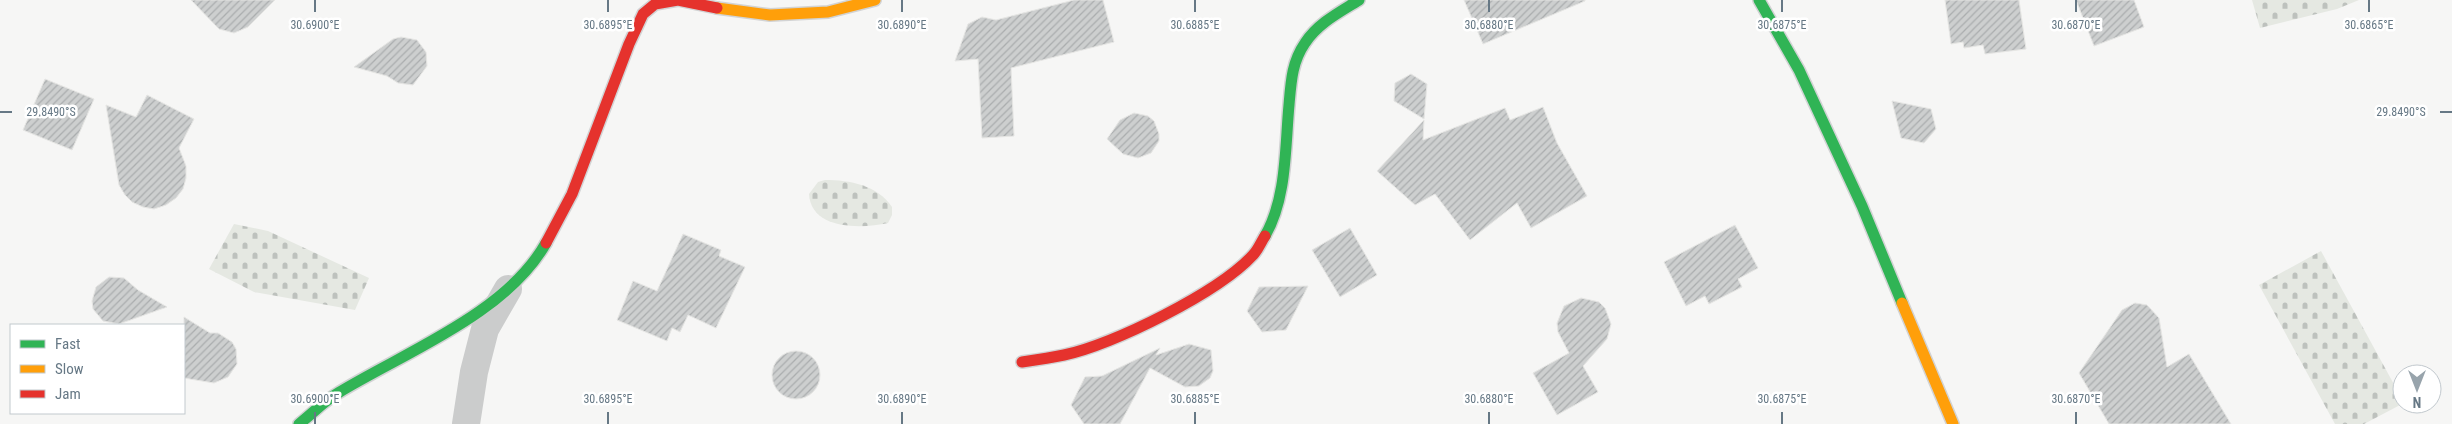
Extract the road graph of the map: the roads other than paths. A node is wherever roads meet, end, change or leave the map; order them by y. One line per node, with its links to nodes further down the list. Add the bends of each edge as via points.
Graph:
1 (875, 0): 4 (street, via 828,12 770,15 678,0 655,4 644,14 629,44 572,194 542,249)
2 (1359, 0): 5 (street, via 1326,21 1306,41 1293,64 1281,190 1273,222 1253,255 1218,283 1158,318 1065,355)
3 (1759, 0): 8 (street, via 1799,70 1862,206)
4 (508, 289): 6 (street, via 468,320 336,394); 7 (street, via 485,329)
5 (1022, 362)
6 (299, 424)
7 (466, 424)
8 (1953, 424)

